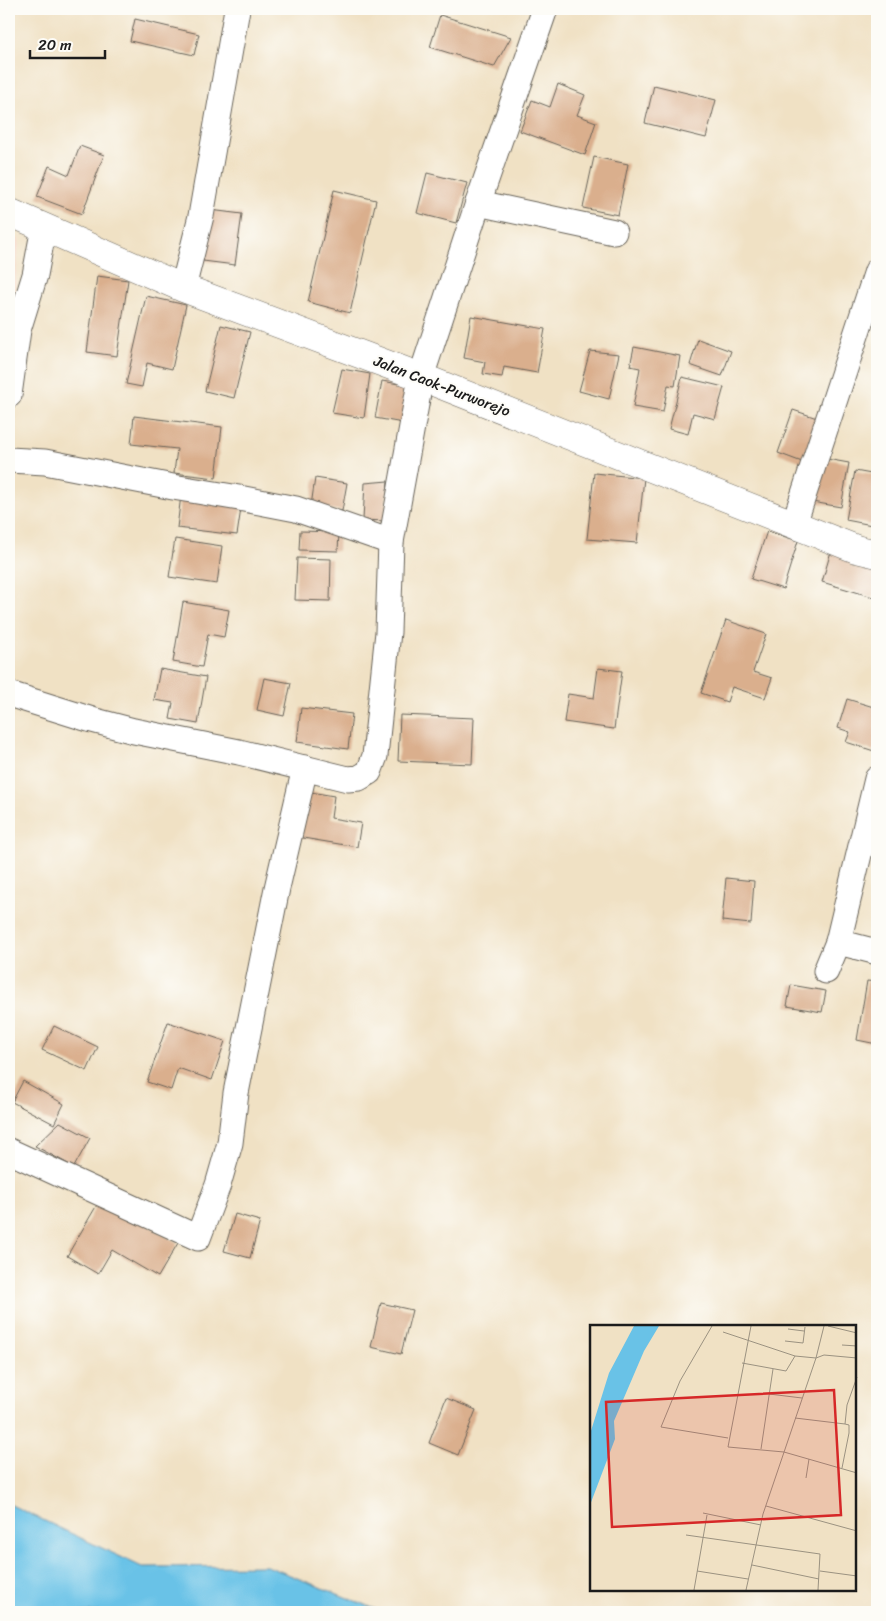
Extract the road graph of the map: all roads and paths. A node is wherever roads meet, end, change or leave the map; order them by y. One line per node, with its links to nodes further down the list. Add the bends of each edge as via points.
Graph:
1 (237, 9): 8 (street, via 201,216)
2 (545, 9): 3 (street)
3 (478, 203): 6 (street); 9 (street)
4 (9, 212): 5 (street, Jalan Caok-Purworejo)
5 (44, 228): 8 (street, Jalan Caok-Purworejo); 10 (street, via 35,275 18,330)
6 (614, 232)
7 (877, 271): 12 (street)
8 (183, 288): 9 (street, Jalan Caok-Purworejo)
9 (421, 377): 12 (street, Jalan Caok-Purworejo); 13 (street)
10 (9, 395)
11 (9, 460): 13 (street, via 45,462 296,509)
12 (794, 524): 14 (street, Jalan Caok-Purworejo)
13 (391, 542): 16 (street, via 388,632 375,756 369,772 359,778 348,778)
14 (877, 554)
15 (9, 694): 16 (street, via 134,731)
16 (305, 768): 21 (street, via 236,1093 230,1144 198,1238)
17 (877, 779): 18 (street)
18 (838, 942): 19 (street); 20 (street)
19 (877, 952)
20 (826, 971)
21 (9, 1151)

